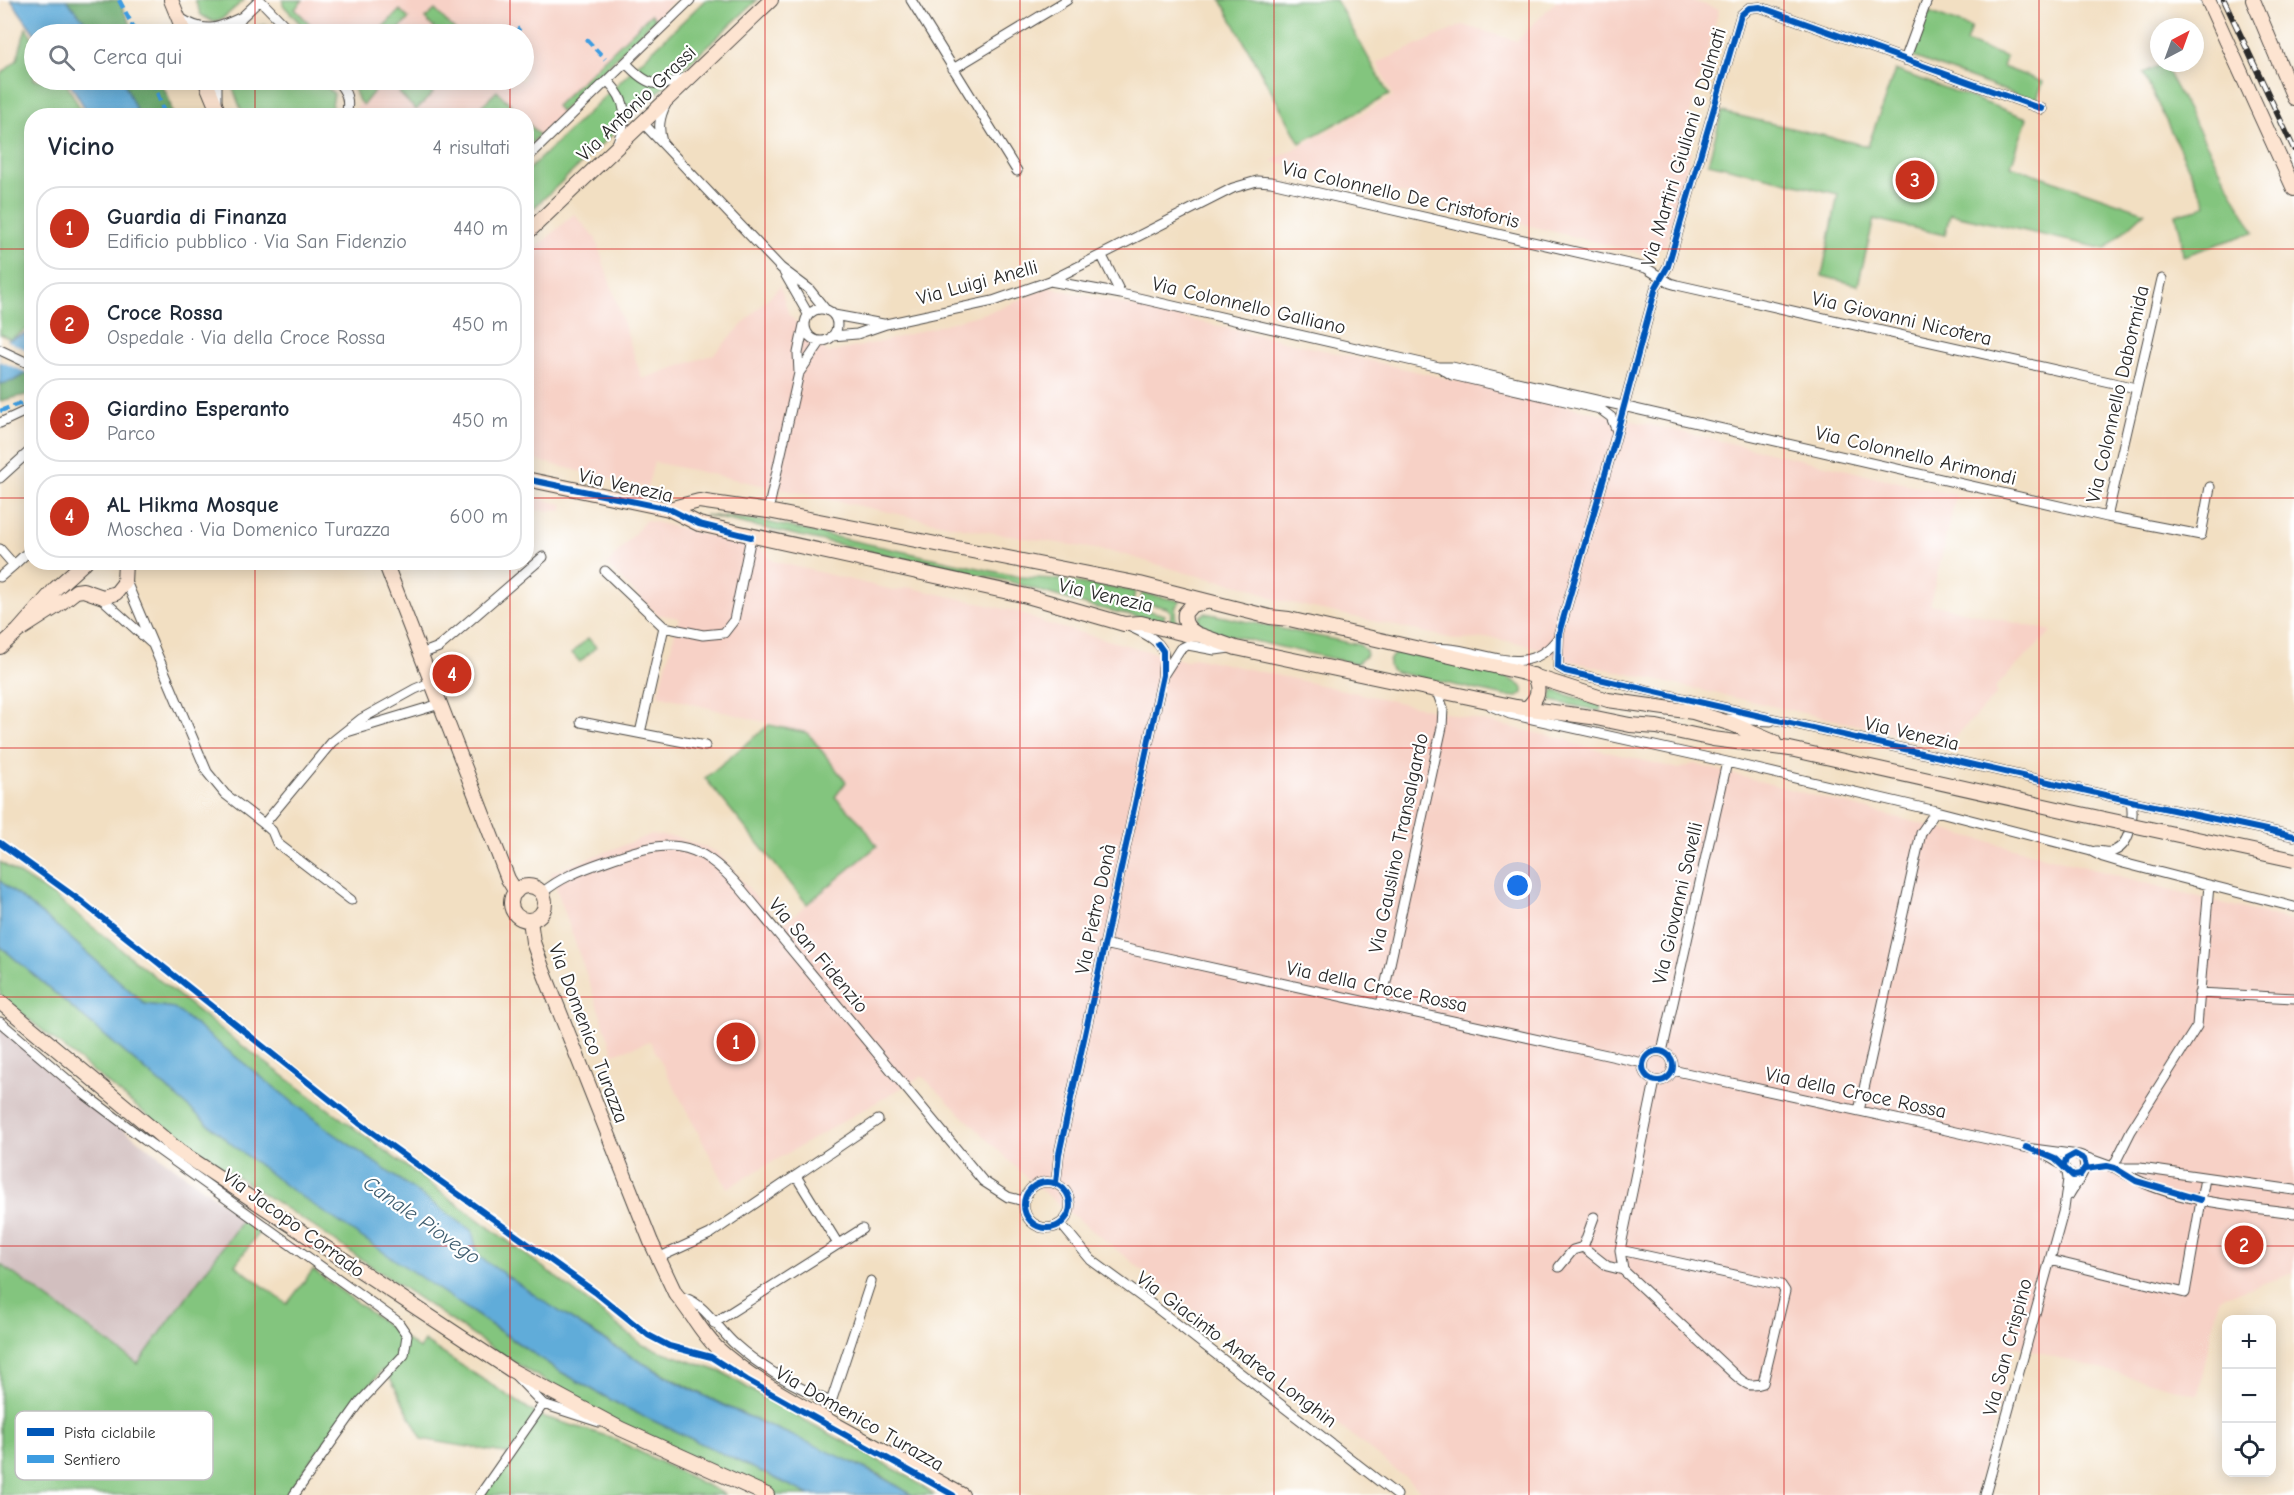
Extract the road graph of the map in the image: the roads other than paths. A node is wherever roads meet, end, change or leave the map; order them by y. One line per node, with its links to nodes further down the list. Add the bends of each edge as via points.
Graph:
1 (171, 0): 10 (main road)
2 (260, 0): 11 (street); 16 (street)
3 (690, 0): 18 (street)
4 (771, 0): 20 (main road, Via Antonio Grassi)
5 (911, 0): 19 (street)
6 (1067, 0): 19 (street)
7 (1927, 0): 17 (street)
8 (2208, 0): 36 (main road)
9 (2253, 0): 25 (main road)
10 (178, 17): 12 (main road); 13 (street)
11 (242, 17): 14 (street); 15 (street)
12 (181, 24)
13 (188, 24)
14 (223, 24)
15 (237, 24)
16 (283, 24)
17 (1905, 60): 30 (street, Via Martiri Giuliani e Dalmati); 41 (street, Via Martiri Giuliani e Dalmati, via 1760,7 1749,8 1741,15)
18 (626, 63): 20 (street, via 638,76 657,85); 21 (street)
19 (953, 69): 35 (street)
20 (695, 74): 26 (main road, Via Antonio Grassi)
21 (608, 81): 33 (street); 34 (street, via 623,101 625,113)
22 (209, 90): 27 (main road)
23 (217, 90): 28 (street)
24 (343, 90): 29 (street)
25 (2294, 98)
26 (668, 99): 31 (main road, Via Antonio Grassi); 32 (street, via 658,129)
27 (217, 108)
28 (218, 108)
29 (348, 108)
30 (2042, 110)
31 (643, 123): 32 (street); 34 (main road, Via Antonio Grassi)
32 (663, 144): 39 (street)
33 (534, 151)
34 (614, 151): 37 (main road, Via Antonio Grassi)
35 (1017, 171)
36 (2294, 189)
37 (534, 226)
38 (1102, 256): 40 (street, Via Colonnello De Cristoforis); 41 (street, Via Colonnello De Cristoforis, via 1233,188 1257,181 1646,268); 44 (street)
39 (781, 268): 45 (street, via 809,289); 46 (street)
40 (1076, 269): 43 (street, Via Luigi Anelli)
41 (1662, 277): 56 (street, Via Giovanni Nicotera, via 1670,283); 57 (street, Via Martiri Giuliani e Dalmati, via 1656,286)
42 (2162, 279): 56 (street, Via Colonnello Dabormida)
43 (1050, 281): 44 (street, Via Colonnello Galliano); 48 (street, Via Luigi Anelli, via 993,301)
44 (1121, 294): 54 (street, Via Colonnello Galliano)
45 (825, 309): 46 (street); 47 (street)
46 (808, 314): 49 (street)
47 (834, 315): 48 (street, Via Luigi Anelli); 50 (street, via 837,325)
48 (886, 324): 50 (street, Via Luigi Anelli, via 857,334)
49 (804, 326): 51 (street, via 810,337); 55 (street, via 798,353)
50 (832, 336): 51 (street)
51 (821, 341): 55 (street)
52 (0, 350): 53 (street)
53 (24, 361)
54 (1439, 367): 57 (street, Via Colonnello Galliano); 60 (street, Via Colonnello Galliano, via 1452,375 1600,409 1611,417)
55 (799, 373): 66 (street)
56 (2136, 388): 67 (street, Via Colonnello Dabormida)
57 (1623, 408): 60 (street, Via Martiri Giuliani e Dalmati); 67 (street, Via Colonnello Arimondi)
58 (24, 412): 59 (street)
59 (0, 423)
60 (1617, 431): 88 (street, Via Martiri Giuliani e Dalmati)
61 (24, 456): 62 (street)
62 (0, 478)
63 (534, 481): 65 (main road, Via Venezia)
64 (2210, 487): 67 (street, Via Colonnello Arimondi, via 2201,535)
65 (669, 508): 66 (main road, Via Venezia, via 699,501); 68 (main road, Via Venezia, via 699,524)
66 (768, 511): 83 (main road, Via Venezia, via 1140,584)
67 (2107, 517)
68 (751, 537): 84 (main road, Via Venezia, via 1027,596); 85 (street, via 734,620 724,633 703,635)
69 (0, 549): 72 (street)
70 (24, 556): 72 (street)
71 (543, 557): 73 (street)
72 (14, 565): 81 (street)
73 (534, 565)
74 (77, 570): 86 (main road)
75 (84, 570): 82 (main road, via 84,585)
76 (124, 570): 82 (main road, via 122,587 116,593)
77 (125, 570): 89 (street)
78 (388, 570): 93 (main road)
79 (528, 570): 93 (street, via 439,647)
80 (605, 571): 85 (street)
81 (0, 577)
82 (96, 595): 86 (main road, via 76,591); 89 (street)
83 (1207, 602): 87 (main road, via 1192,605 1185,613 1188,628); 92 (main road, Via Venezia)
84 (1124, 624): 87 (main road, Via Venezia); 95 (street, Via Pietro Donà, via 1158,644)
85 (664, 627): 106 (street)
86 (18, 631): 90 (main road)
87 (1200, 635): 91 (main road, Via Venezia)
88 (1559, 636): 92 (street, Via Venezia, via 1551,649 1531,661 1446,647); 94 (street)
89 (153, 645): 113 (street, via 207,772 225,794)
90 (0, 647)
91 (1236, 648): 95 (street, Via Pietro Donà, via 1215,650 1188,645 1175,654); 99 (main road, Via Venezia)
92 (1423, 649): 96 (main road, Via Venezia)
93 (421, 654): 97 (main road)
94 (1558, 667): 98 (street); 104 (street, Via Venezia)
95 (1163, 675): 123 (street, Via Pietro Donà)
96 (1533, 675): 98 (main road, Via Venezia); 102 (main road, via 1538,694)
97 (432, 682): 101 (main road); 107 (street, via 361,719)
98 (1559, 683): 103 (main road, Via Venezia, via 1608,700)
99 (1436, 689): 100 (main road, Via Venezia); 127 (street, Via Gauslino Transalgardo, via 1443,708 1442,727)
100 (1466, 696): 102 (main road, Via Venezia); 110 (street, Via Venezia, via 1510,714)
101 (440, 704): 107 (street); 118 (main road)
102 (1527, 708): 109 (main road, Via Venezia)
103 (1715, 718): 104 (street, Via Venezia, via 1763,722); 109 (main road, Via Venezia)
104 (1779, 719): 111 (street, Via Venezia)
105 (581, 722): 106 (street)
106 (640, 733): 108 (street)
107 (342, 734): 113 (street)
108 (705, 746)
109 (1790, 749): 116 (main road, Via Venezia, bridge)
110 (1727, 762): 112 (street, Via Venezia); 129 (street, Via Giovanni Savelli)
111 (2131, 801): 114 (street, Via Venezia); 115 (street, Via Venezia, via 2134,814 2130,833 2118,848 2109,853)
112 (1936, 811): 115 (street, Via Venezia); 133 (street, via 1921,833)
113 (264, 824): 120 (street, via 277,843)
114 (2294, 836)
115 (2091, 851): 117 (street, Via Venezia)
116 (2294, 860)
117 (2209, 885): 121 (street, Via Venezia); 124 (street)
118 (516, 892): 119 (main road, via 526,887); 122 (main road, via 513,911)
119 (542, 893): 122 (main road, via 545,907 537,918); 145 (street, Via San Fidenzio, via 569,874 647,848 688,848 710,858 736,883 983,1181 1008,1197)
120 (351, 900)
121 (2294, 907)
122 (530, 920): 154 (main road, Via Domenico Turazza, via 543,970)
123 (1104, 944): 127 (street, Via della Croce Rossa); 142 (street, Via Pietro Donà)
124 (2199, 993): 125 (street); 137 (street, via 2197,1026)
125 (2294, 998)
126 (0, 1002): 161 (main road, Via Jacopo Corrado, via 179,1151)
127 (1381, 1005): 130 (street, Via della Croce Rossa)
128 (0, 1022): 164 (street, Via Jacopo Corrado, via 83,1093 398,1322 407,1335 404,1355 360,1402)
129 (1662, 1052): 130 (street, via 1650,1053); 131 (street, via 1672,1061)
130 (1643, 1063): 132 (street, via 1646,1076)
131 (1672, 1070): 132 (street, via 1665,1079); 133 (street, Via della Croce Rossa)
132 (1655, 1081): 153 (street)
133 (1859, 1111): 135 (street, Via della Croce Rossa)
134 (878, 1120): 140 (street)
135 (2033, 1149): 136 (street, Via della Croce Rossa); 138 (street, Via della Croce Rossa)
136 (2077, 1156): 137 (street, Via della Croce Rossa); 138 (street, via 2066,1159); 139 (street, via 2086,1162)
137 (2112, 1167): 139 (street, Via della Croce Rossa); 141 (street, Via della Croce Rossa); 144 (street, Via della Croce Rossa, via 2136,1181)
138 (2066, 1169): 139 (street, via 2073,1176); 146 (street, Via San Crispino)
139 (2083, 1172): 146 (street, Via San Crispino)
140 (796, 1176): 151 (street); 154 (street, via 710,1234)
141 (2205, 1178): 143 (street, Via della Croce Rossa); 144 (street)
142 (1056, 1183): 145 (street, via 1036,1185); 149 (street, via 1070,1202 1070,1210)
143 (2294, 1190)
144 (2201, 1200): 147 (street, Via della Croce Rossa); 155 (street, via 2185,1293)
145 (1024, 1201): 149 (street, via 1032,1223 1046,1228)
146 (2064, 1209): 155 (street, Via San Crispino)
147 (2294, 1213)
148 (1594, 1217): 152 (street)
149 (1061, 1224): 168 (street, Via Giacinto Andrea Longhin, via 1091,1260)
150 (862, 1229): 151 (street)
151 (838, 1244): 160 (street)
152 (1583, 1247): 156 (street, via 1573,1250); 157 (street, via 1607,1266)
153 (1620, 1250): 157 (street); 157 (street, via 1781,1285 1785,1291 1763,1383 1746,1385)
154 (658, 1258): 159 (main road, Via Domenico Turazza)
155 (2050, 1260): 169 (street, Via San Crispino)
156 (1559, 1267)
157 (1623, 1270)
158 (871, 1281): 160 (street, Via Domenico Turazza, via 831,1402 807,1392 752,1357)
159 (681, 1299): 160 (street, Via Domenico Turazza, via 691,1299); 167 (main road, Via Domenico Turazza, via 714,1345 741,1368)
160 (714, 1323)
161 (511, 1370): 162 (street, Via Jacopo Corrado); 163 (main road, Via Jacopo Corrado)
162 (543, 1404): 163 (street, Via Jacopo Corrado); 165 (street)
163 (621, 1429): 166 (main road, Via Jacopo Corrado)
164 (294, 1495)
165 (480, 1495)
166 (767, 1495)
167 (962, 1495)
168 (1397, 1495)
169 (1985, 1495)

